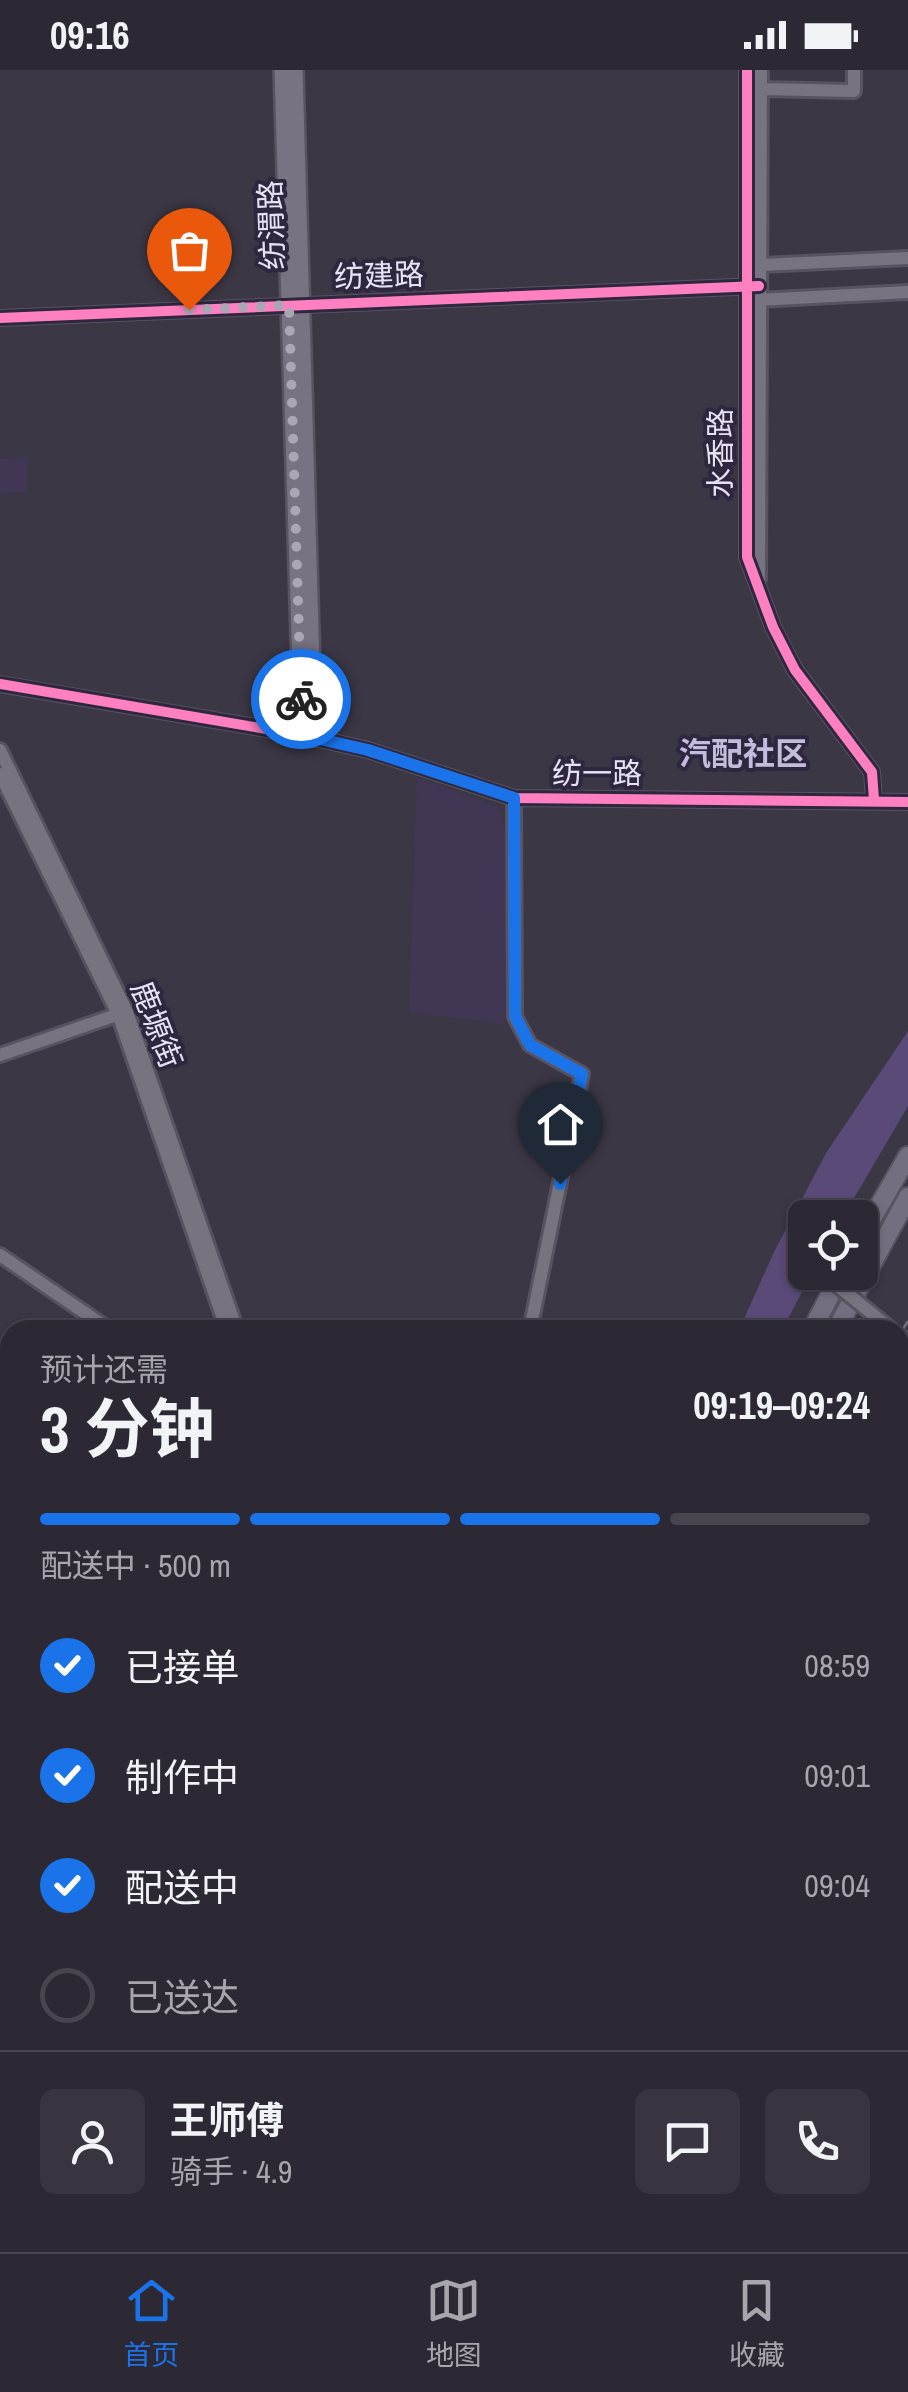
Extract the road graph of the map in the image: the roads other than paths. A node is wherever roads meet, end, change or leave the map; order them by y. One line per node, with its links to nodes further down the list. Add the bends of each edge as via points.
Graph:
1 (282, 70): 11 (main road, 纺渭路)
2 (295, 70): 11 (main road, 纺渭路)
3 (747, 70): 9 (street, 水香路)
4 (760, 70): 6 (street, 水香路)
5 (854, 70): 6 (street, via 854,91)
6 (760, 90): 8 (street, 水香路)
7 (908, 258): 8 (street)
8 (760, 266): 9 (street, 水香路)
9 (755, 290): 10 (street, 纺建路); 11 (street, 纺建路); 18 (street, 水香路, via 746,546 780,644 872,772)
10 (908, 292)
11 (296, 305): 12 (street, 纺建路); 14 (main road, 纺渭路)
12 (0, 318)
13 (0, 684): 14 (street, 纺一路)
14 (308, 736): 17 (street, 纺一路)
15 (0, 750): 20 (street, 鹿塬街)
16 (0, 774): 20 (street, 鹿塬街)
17 (514, 798): 18 (street, 纺一路); 31 (street, via 515,1016 530,1045 582,1074)
18 (874, 800): 19 (street, 纺一路)
19 (908, 802)
20 (123, 1013): 21 (street); 29 (street, 鹿塬街); 30 (street, 鹿塬街)
21 (0, 1055)
22 (908, 1156): 24 (highway)
23 (908, 1197): 33 (highway)
24 (878, 1208)
25 (0, 1255): 28 (street)
26 (833, 1290): 32 (highway)
27 (843, 1290): 34 (street, bridge)
28 (95, 1320)
29 (224, 1320)
30 (233, 1320)
31 (532, 1320)
32 (817, 1320)
33 (841, 1320)
34 (880, 1320)

